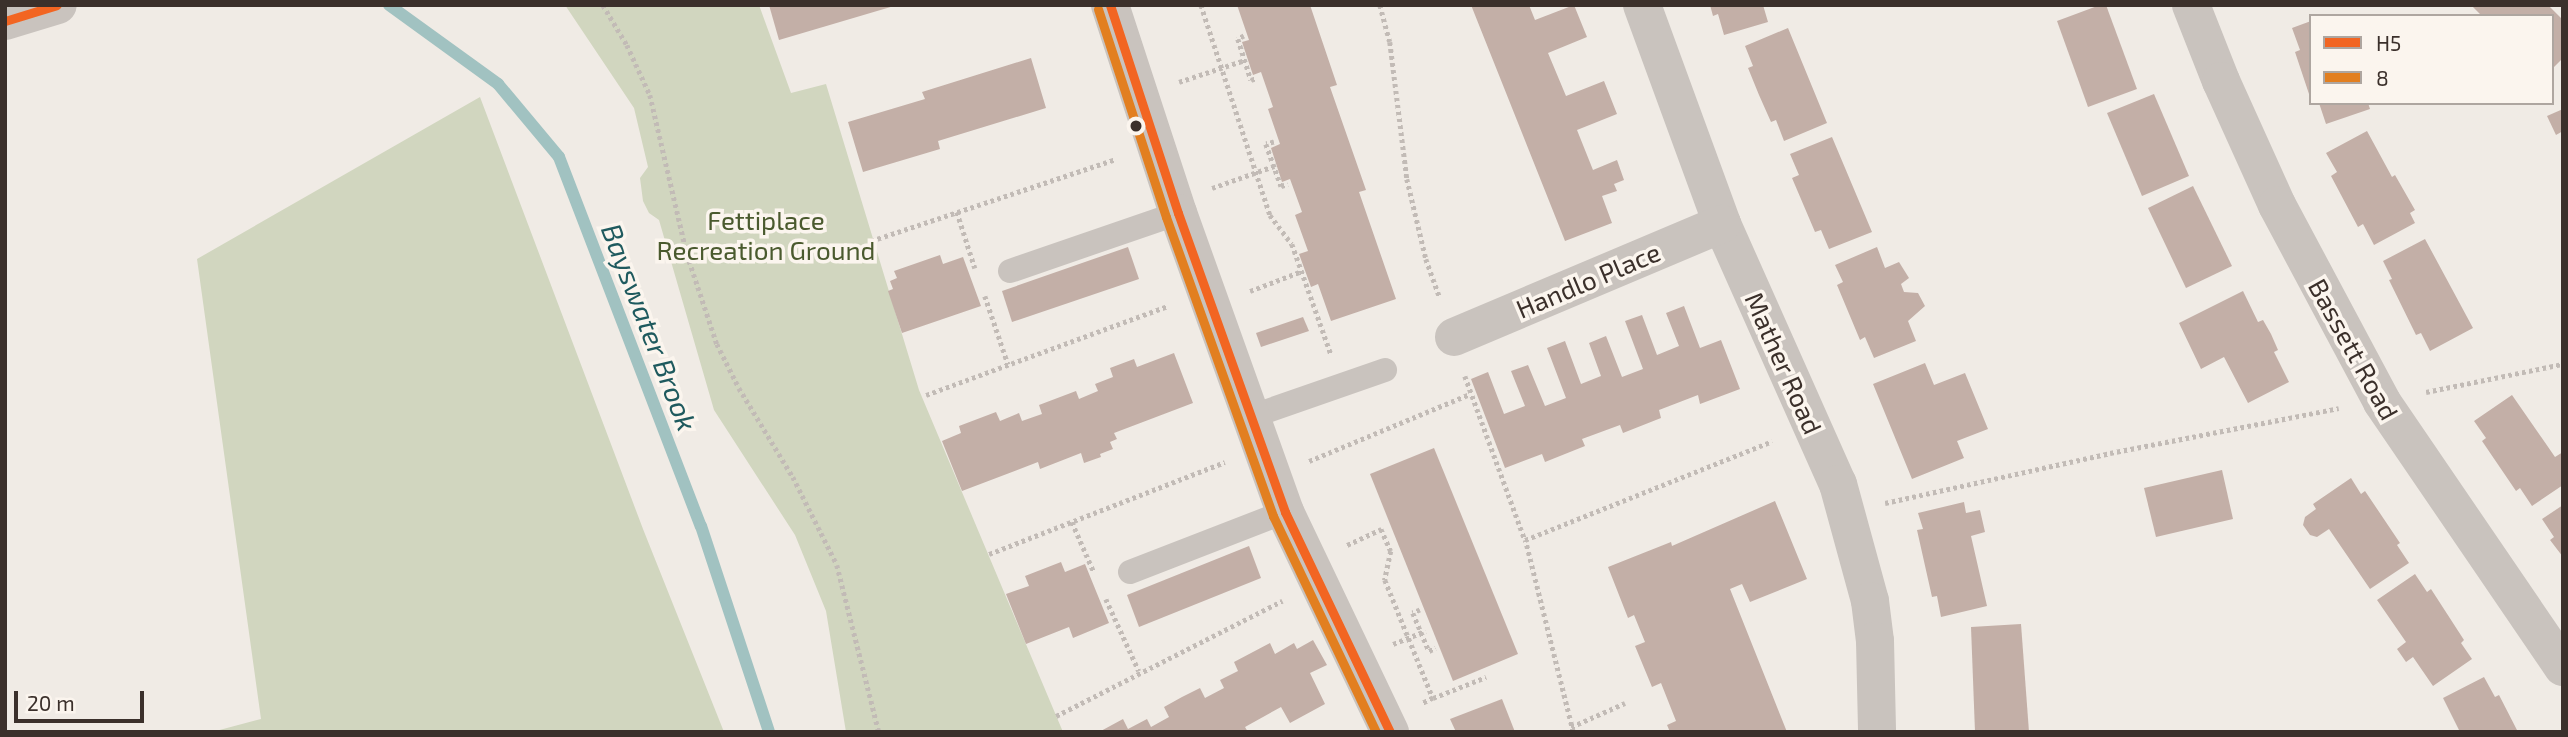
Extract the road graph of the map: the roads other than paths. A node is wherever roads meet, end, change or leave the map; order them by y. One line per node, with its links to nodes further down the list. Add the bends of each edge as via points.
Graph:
1 (58, 5): 5 (street)
2 (1110, 5): 6 (street)
3 (1642, 5): 7 (street, Mather Road)
4 (2191, 5): 14 (street, Bassett Road, via 2277,205 2382,402)
5 (5, 21)
6 (1176, 206): 8 (lane); 11 (street)
7 (1722, 225): 9 (street, Handlo Place); 16 (street, Mather Road, via 1847,515 1870,601)
8 (1010, 271)
9 (1454, 337)
10 (1385, 370): 11 (lane, via 1342,385)
11 (1261, 447): 12 (street)
12 (1285, 512): 13 (lane); 15 (street)
13 (1130, 572)
14 (2563, 667)
15 (1386, 726)
16 (1877, 732)

